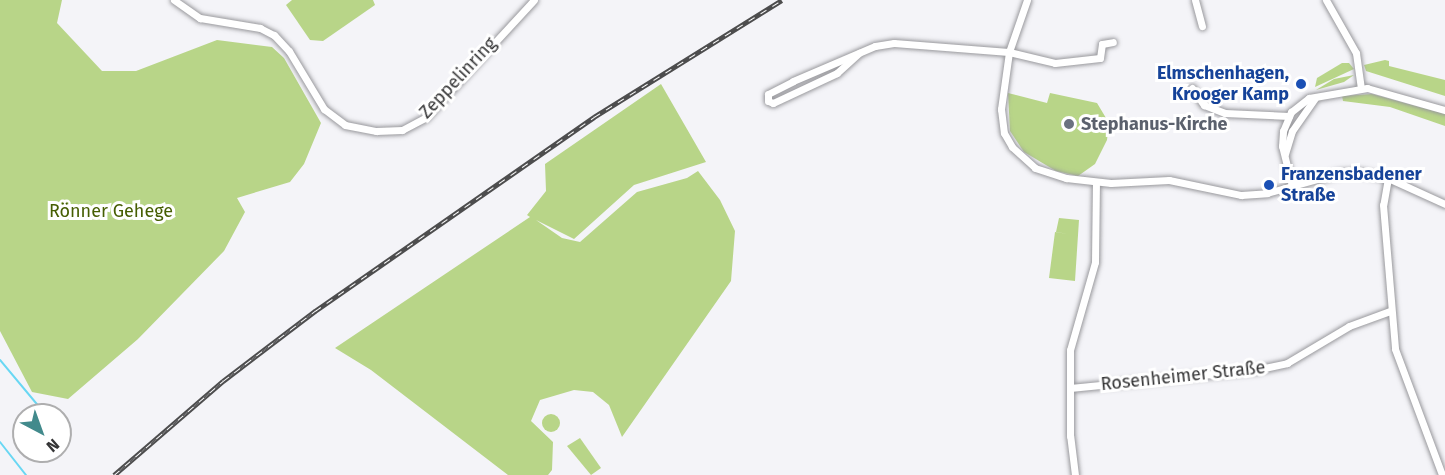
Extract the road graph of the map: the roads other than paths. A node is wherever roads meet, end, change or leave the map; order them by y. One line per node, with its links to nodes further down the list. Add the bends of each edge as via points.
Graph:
1 (174, 0): 5 (street, Zeppelinring, via 200,18 260,28 274,35 289,51 312,94 328,113 345,124 376,131 402,130 426,117)
2 (1027, 0): 8 (street)
3 (1195, 0): 6 (street)
4 (1326, 0): 10 (street, via 1356,53)
5 (529, 2)
6 (1202, 26)
7 (1113, 42): 8 (street, via 1102,44 1100,58 1055,63)
8 (1009, 52): 9 (street, via 921,42 894,43); 17 (street, via 1001,109 1004,133 1012,147 1035,168 1052,175)
9 (859, 53): 9 (street, via 768,94 768,101 773,103 837,73)
10 (1361, 87): 12 (street); 13 (street)
11 (1192, 88): 14 (street, via 1204,105 1225,113)
12 (1315, 98): 14 (street, via 1299,104); 15 (street, via 1292,131)
13 (1445, 110)
14 (1289, 116): 15 (street, via 1282,137)
15 (1285, 154): 18 (street)
16 (1388, 178): 18 (street, via 1359,172 1339,173); 19 (street); 20 (street, via 1383,205)
17 (1096, 182): 18 (street, via 1169,180 1241,195); 21 (street, via 1095,262 1070,350)
18 (1292, 186)
19 (1445, 204)
20 (1390, 311): 21 (street, Rosenheimer Straße, via 1349,326 1287,363 1255,370); 23 (street, via 1403,378)
21 (1070, 388): 22 (street)
22 (1075, 475)
23 (1442, 475)

